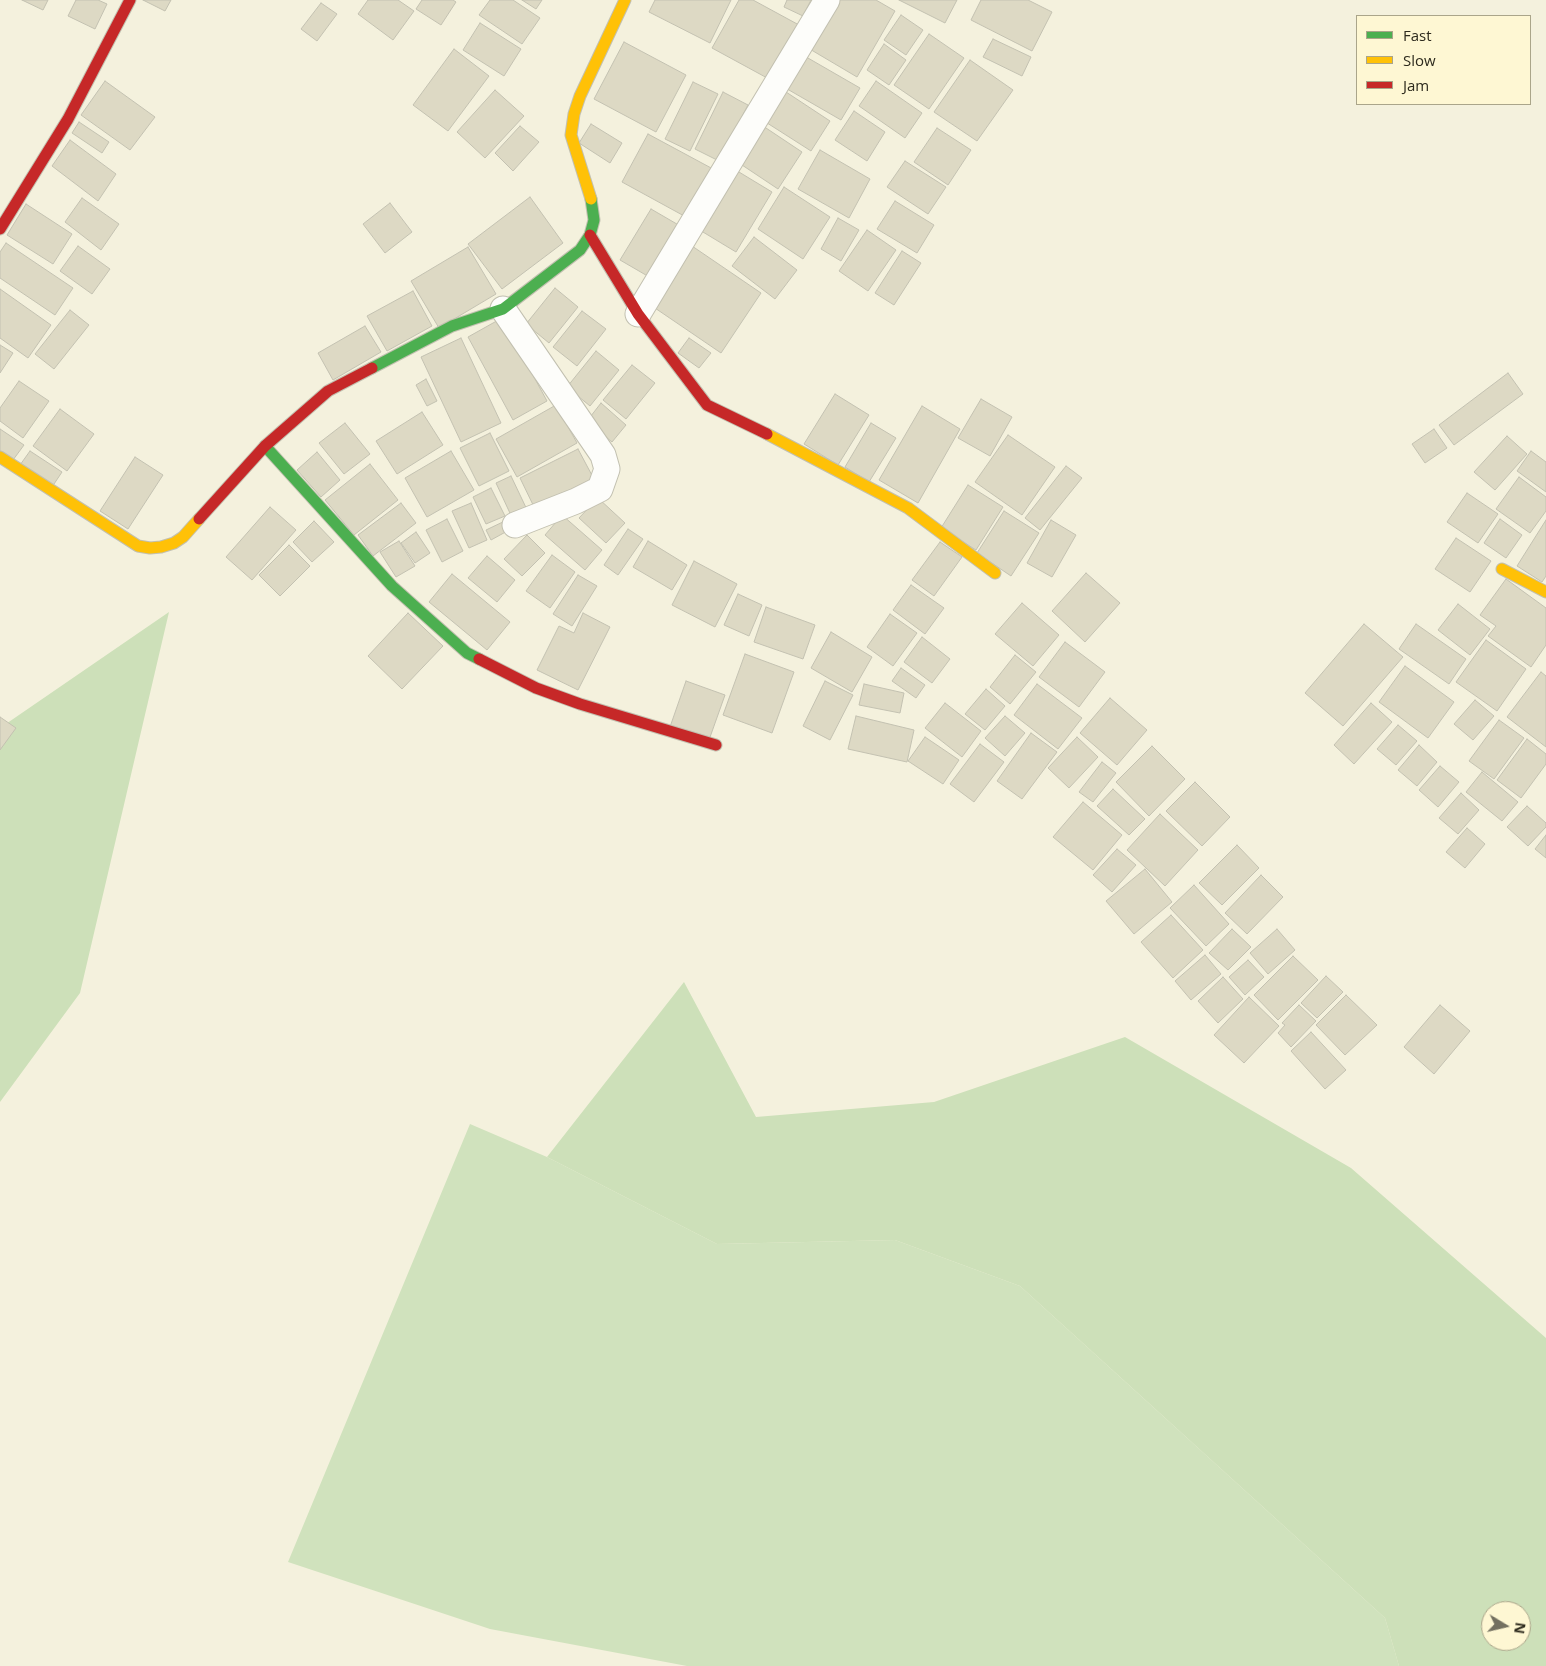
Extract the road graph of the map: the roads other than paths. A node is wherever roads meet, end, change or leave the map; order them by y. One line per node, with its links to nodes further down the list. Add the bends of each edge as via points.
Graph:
1 (130, 0): 4 (street, via 68,120)
2 (626, 0): 5 (street, via 574,114 571,135 594,205)
3 (827, 0): 7 (street)
4 (0, 229)
5 (590, 235): 6 (street, via 580,250); 7 (street)
6 (503, 309): 8 (street, via 452,326 328,391); 10 (street, via 603,455 607,469 600,489)
7 (638, 314): 12 (street, via 707,405 908,508)
8 (266, 446): 9 (street, via 183,537 174,543 150,548 138,546); 14 (street, via 392,586 467,653 536,688 597,710)
9 (0, 457)
10 (516, 525)
11 (1502, 569): 13 (street)
12 (995, 573)
13 (1546, 592)
14 (716, 745)

